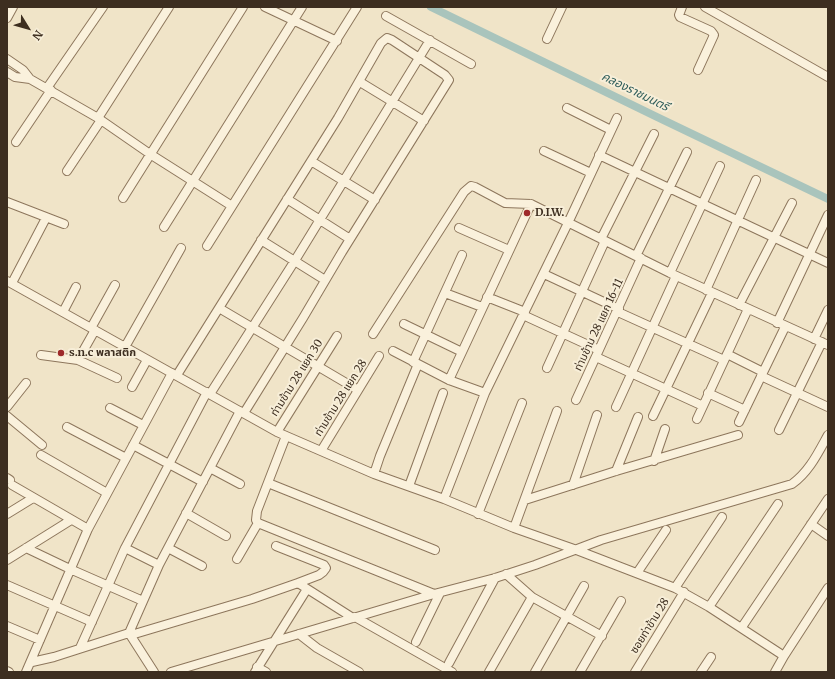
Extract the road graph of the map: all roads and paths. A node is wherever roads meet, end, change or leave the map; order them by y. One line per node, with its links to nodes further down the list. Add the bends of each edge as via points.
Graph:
1 (14, 7): 12 (street)
2 (103, 7): 25 (street)
3 (169, 7): 29 (street)
4 (243, 7): 36 (street)
5 (266, 7): 13 (street)
6 (302, 7): 13 (street)
7 (357, 7): 16 (street)
8 (562, 7): 14 (street)
9 (682, 7): 20 (street, via 680,17 711,31 714,35)
10 (704, 7): 22 (street)
11 (386, 16): 15 (street)
12 (7, 18)
13 (294, 20): 16 (street); 45 (street)
14 (547, 39)
15 (430, 40): 17 (street); 19 (street)
16 (337, 41): 54 (street)
17 (420, 58): 24 (street, via 387,38 381,43); 26 (street); 30 (street, via 449,80)
18 (7, 59): 23 (street)
19 (471, 64)
20 (698, 70)
21 (7, 72): 23 (street, via 15,77)
22 (828, 77)
23 (30, 79): 25 (street)
24 (360, 82): 26 (street); 38 (street)
25 (49, 89): 29 (street); 33 (street)
26 (392, 102): 30 (street); 43 (street)
27 (566, 108): 31 (street)
28 (617, 118): 31 (street)
29 (100, 119): 36 (street); 40 (street)
30 (424, 120): 49 (street)
31 (611, 130): 37 (street)
32 (654, 134): 42 (street)
33 (16, 142)
34 (544, 151): 41 (street)
35 (687, 152): 46 (street, ท่ามข้าม 28 แยก 16-11)
36 (150, 154): 45 (street); 47 (street)
37 (599, 155): 41 (street); 42 (street)
38 (311, 161): 43 (street); 48 (street)
39 (720, 166): 51 (street)
40 (67, 171)
41 (591, 172): 59 (street)
42 (635, 172): 46 (street); 66 (street)
43 (343, 180): 49 (street); 57 (street)
44 (756, 180): 58 (street)
45 (192, 181): 54 (street); 61 (street)
46 (669, 188): 51 (street); 72 (street, ท่ามข้าม 28 แยก 16-11)
47 (123, 198)
48 (287, 199): 57 (street); 65 (street)
49 (375, 200): 64 (street)
50 (7, 202): 56 (street)
51 (703, 203): 58 (street); 76 (street)
52 (792, 203): 63 (street)
53 (531, 204): 59 (street); 69 (street); 100 (street, via 505,203 475,187 467,188)
54 (232, 206): 67 (street)
55 (828, 215): 70 (street)
56 (46, 218): 60 (street); 78 (street)
57 (319, 220): 64 (street); 73 (street)
58 (737, 221): 63 (street); 82 (street)
59 (568, 223): 66 (street); 75 (street)
60 (64, 224)
61 (164, 227)
62 (459, 228): 69 (street)
63 (774, 237): 70 (street); 85 (street)
64 (350, 239): 77 (street)
65 (261, 240): 73 (street); 87 (street)
66 (603, 240): 72 (street); 81 (street)
67 (207, 246)
68 (181, 248): 105 (street)
69 (509, 250): 84 (street)
70 (809, 254): 74 (street); 93 (street)
71 (462, 255): 83 (street)
72 (639, 257): 76 (street); 89 (street, ท่ามข้าม 28 แยก 16-11)
73 (294, 261): 77 (street); 96 (street)
74 (828, 263)
75 (544, 274): 81 (street); 92 (street)
76 (673, 275): 82 (street); 97 (street)
77 (325, 280): 106 (street)
78 (9, 282): 91 (street)
79 (115, 285): 98 (street)
80 (76, 287): 91 (street)
81 (582, 291): 89 (street); 99 (street)
82 (709, 291): 85 (street); 104 (street)
83 (445, 293): 86 (street); 101 (street)
84 (487, 297): 86 (street); 92 (street)
85 (739, 305): 88 (street)
86 (482, 307): 108 (street)
87 (219, 308): 96 (street); 119 (street)
88 (748, 309): 93 (street); 112 (street)
89 (618, 310): 97 (street); 109 (street, ท่ามข้าม 28 แยก 16-11)
90 (828, 310): 103 (street)
91 (63, 312): 98 (street)
92 (524, 314): 99 (street); 130 (street)
93 (777, 323): 95 (street)
94 (404, 324): 101 (street)
95 (785, 326): 103 (street); 120 (street)
96 (252, 328): 106 (street); 128 (street)
97 (652, 328): 104 (street); 118 (street)
98 (93, 329): 105 (street); 113 (street)
99 (563, 333): 109 (street); 117 (street)
100 (373, 334)
101 (426, 334): 108 (street); 115 (street)
102 (337, 336): 116 (street, ท่ามข้าม 28 แยก 30)
103 (821, 342): 127 (street)
104 (688, 344): 112 (street); 125 (street)
105 (125, 347): 114 (street)
106 (285, 347): 116 (street); 141 (street)
107 (392, 351): 115 (street)
108 (462, 352): 122 (street)
109 (598, 354): 118 (street); 132 (street, ท่ามข้าม 28 แยก 16-11)
110 (41, 355): 113 (street)
111 (380, 356): 126 (street, ท่ามข้าม 28 แยก 28)
112 (725, 357): 120 (street); 131 (street)
113 (78, 360): 121 (street)
114 (148, 360): 119 (street); 124 (street)
115 (416, 363): 122 (street); 165 (street)
116 (318, 366): 126 (street); 152 (street, ท่ามข้าม 28 แยก 30)
117 (547, 368)
118 (632, 373): 125 (street); 137 (street)
119 (174, 374): 128 (street); 148 (street)
120 (762, 374): 127 (street); 139 (street)
121 (117, 378)
122 (448, 380): 130 (street)
123 (26, 383): 136 (street)
124 (132, 387)
125 (666, 389): 134 (street); 144 (street)
126 (358, 390): 158 (street, ท่ามข้าม 28 แยก 28)
127 (798, 392): 135 (street); 151 (street)
128 (208, 393): 141 (street); 162 (street)
129 (443, 393): 171 (street)
130 (485, 393): 174 (street)
131 (708, 394): 134 (street); 139 (street)
132 (576, 400)
133 (522, 403): 180 (street)
134 (703, 406): 146 (street)
135 (828, 406)
136 (7, 407)
137 (616, 407)
138 (110, 408): 148 (street)
139 (745, 410): 147 (street)
140 (557, 411): 176 (street)
141 (242, 412): 152 (street); 163 (street)
142 (597, 415): 170 (street)
143 (7, 416): 156 (street)
144 (653, 416)
145 (638, 417): 164 (street)
146 (697, 419)
147 (739, 422)
148 (143, 425): 157 (street)
149 (67, 427): 160 (street)
150 (665, 429): 161 (street)
151 (779, 430)
152 (277, 432): 155 (street)
153 (738, 435): 161 (street)
154 (828, 435): 194 (street, via 808,469 792,484)
155 (286, 436): 158 (street); 168 (street)
156 (42, 445)
157 (133, 445): 160 (street); 162 (street)
158 (320, 451): 165 (street)
159 (41, 456): 172 (street)
160 (126, 458): 172 (street)
161 (654, 461): 164 (street)
162 (169, 464): 167 (street); 192 (street)
163 (210, 468): 167 (street); 169 (street)
164 (616, 471): 170 (street)
165 (374, 474): 171 (street)
166 (9, 481): 173 (street)
167 (203, 482): 178 (street)
168 (268, 483): 183 (street, via 256,517); 195 (street)
169 (240, 484)
170 (573, 485): 176 (street)
171 (409, 486): 174 (street)
172 (107, 493): 186 (street)
173 (33, 498): 179 (street); 182 (street)
174 (444, 499): 180 (street)
175 (828, 499): 184 (street)
176 (525, 500): 185 (street)
177 (778, 504): 217 (street)
178 (186, 513): 188 (street); 193 (street)
179 (7, 514)
180 (478, 514): 185 (street)
181 (722, 517): 208 (street, ซอยท่าข้าม 28)
182 (71, 520): 186 (street); 191 (street)
183 (258, 523): 196 (street); 212 (street)
184 (811, 524): 189 (street); 222 (street)
185 (514, 528): 194 (street)
186 (88, 529): 200 (street)
187 (666, 530): 201 (street)
188 (226, 536)
189 (828, 536)
190 (276, 546): 204 (street, via 326,568 323,572)
191 (26, 548): 197 (street); 200 (street)
192 (124, 548): 198 (street); 206 (street)
193 (168, 548): 198 (street); 199 (street)
194 (574, 549): 201 (street); 202 (street)
195 (436, 550)
196 (237, 559)
197 (7, 560)
198 (159, 565): 214 (street)
199 (202, 566)
200 (70, 569): 206 (street); 216 (street)
201 (637, 573): 208 (street)
202 (506, 574): 203 (street); 213 (street)
203 (495, 578): 212 (street); 233 (street)
204 (298, 583): 210 (street); 223 (street, via 252,600)
205 (7, 585): 216 (street)
206 (107, 586): 214 (street); 220 (street)
207 (584, 586): 218 (street)
208 (675, 588): 211 (street)
209 (828, 588): 230 (street)
210 (308, 589): 219 (street); 228 (street)
211 (684, 592): 217 (street); 245 (street, ซอยท่าข้าม 28)
212 (437, 594): 219 (street); 227 (street)
213 (532, 598): 218 (street); 242 (street)
214 (143, 601): 223 (street)
215 (621, 601): 225 (street)
216 (54, 606): 220 (street); 226 (street)
217 (709, 607): 222 (street)
218 (567, 617): 225 (street); 243 (street)
219 (354, 618): 224 (street); 241 (street)
220 (92, 622): 229 (street)
221 (7, 626): 226 (street)
222 (742, 627): 230 (street)
223 (130, 634): 229 (street); 237 (street)
224 (299, 634): 228 (street); 240 (street, via 317,648)
225 (602, 636): 244 (street)
226 (40, 640): 232 (street)
227 (416, 642)
228 (272, 643): 234 (street); 235 (street)
229 (80, 648): 232 (street)
230 (784, 656): 247 (street)
231 (710, 657): 246 (street)
232 (32, 662): 236 (street)
233 (449, 663)
234 (192, 668): 238 (street)
235 (256, 670): 239 (street)
236 (26, 672)
237 (154, 672)
238 (171, 672)
239 (266, 672)
240 (359, 672)
241 (452, 672)
242 (489, 672)
243 (535, 672)
244 (580, 672)
245 (635, 672)
246 (701, 672)
247 (775, 672)

